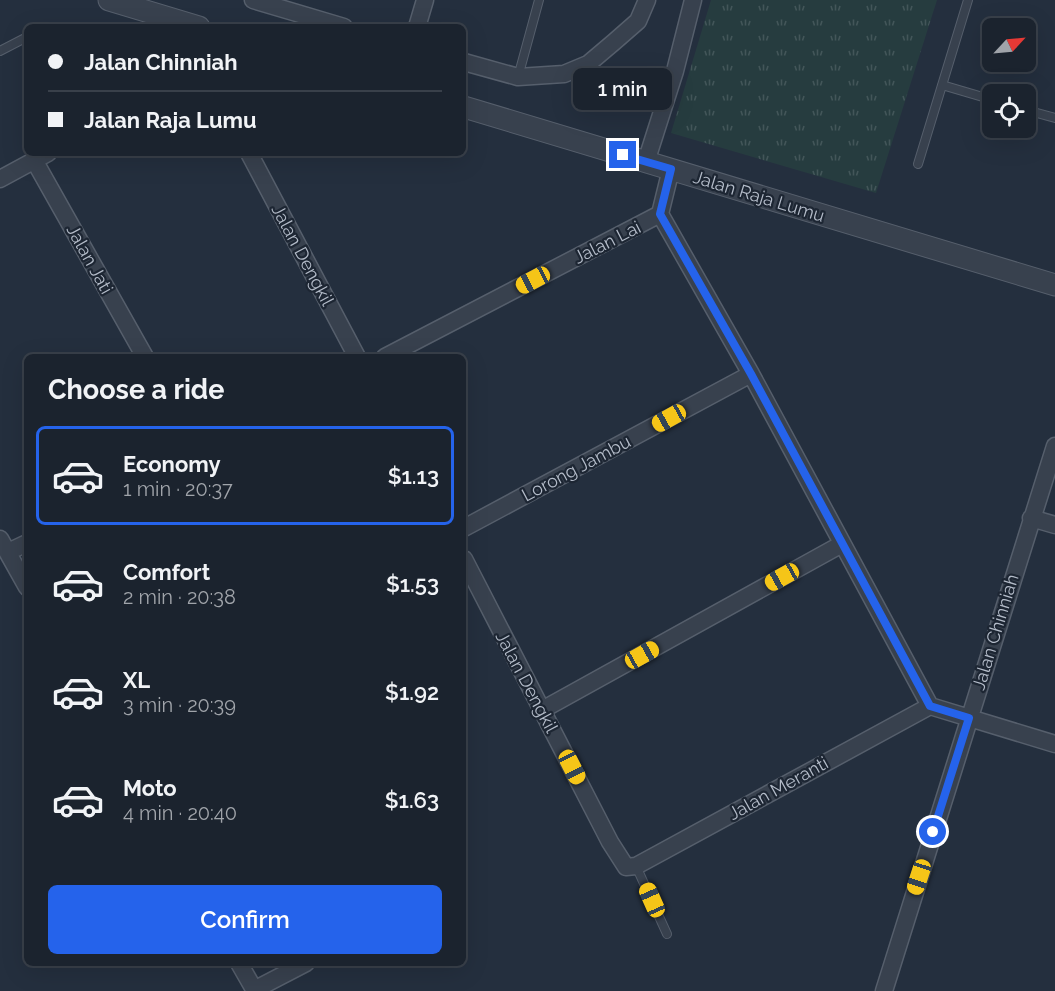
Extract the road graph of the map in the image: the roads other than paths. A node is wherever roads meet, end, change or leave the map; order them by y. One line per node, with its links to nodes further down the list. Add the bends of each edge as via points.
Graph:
1 (110, 0): 8 (street)
2 (253, 0): 9 (street)
3 (425, 0): 10 (street)
4 (539, 0): 14 (lane)
5 (647, 0): 14 (street, via 638,21 588,64 564,74)
6 (693, 0): 22 (street)
7 (968, 0): 15 (lane)
8 (189, 24)
9 (334, 24)
10 (418, 24)
11 (24, 39): 12 (lane)
12 (0, 51)
13 (466, 63): 14 (street)
14 (518, 77)
15 (942, 85): 16 (lane); 23 (lane)
16 (982, 97)
17 (466, 107): 22 (street, Jalan Raja Lumu)
18 (1036, 113): 19 (lane)
19 (1055, 118)
20 (251, 156): 29 (street, Jalan Dengkil)
21 (41, 157): 25 (street); 28 (street, Jalan Jati)
22 (646, 162): 24 (street, Jalan Raja Lumu)
23 (918, 164)
24 (671, 169): 26 (street, Jalan Lai); 27 (street, Jalan Raja Lumu)
25 (0, 179)
26 (660, 214): 30 (street, Jalan Lai); 31 (street)
27 (1055, 285)
28 (143, 354)
29 (355, 354)
30 (391, 354)
31 (751, 374): 35 (street, Lorong Jambu); 37 (street)
32 (1055, 446): 33 (street, Jalan Chinniah)
33 (1031, 518): 34 (street); 43 (street, Jalan Chinniah)
34 (1055, 525)
35 (466, 527)
36 (24, 543): 38 (street)
37 (842, 544): 41 (street); 42 (street)
38 (4, 546): 40 (street)
39 (466, 563): 42 (street, Jalan Dengkil)
40 (24, 582)
41 (930, 706): 43 (street); 45 (street, Jalan Meranti)
42 (542, 710): 45 (street, Jalan Dengkil, via 610,842)
43 (969, 718): 44 (street); 50 (street, Jalan Chinniah)
44 (1055, 744)
45 (631, 866): 46 (lane)
46 (667, 934)
47 (241, 966): 49 (street)
48 (300, 966): 49 (street)
49 (254, 991)
50 (884, 991)

